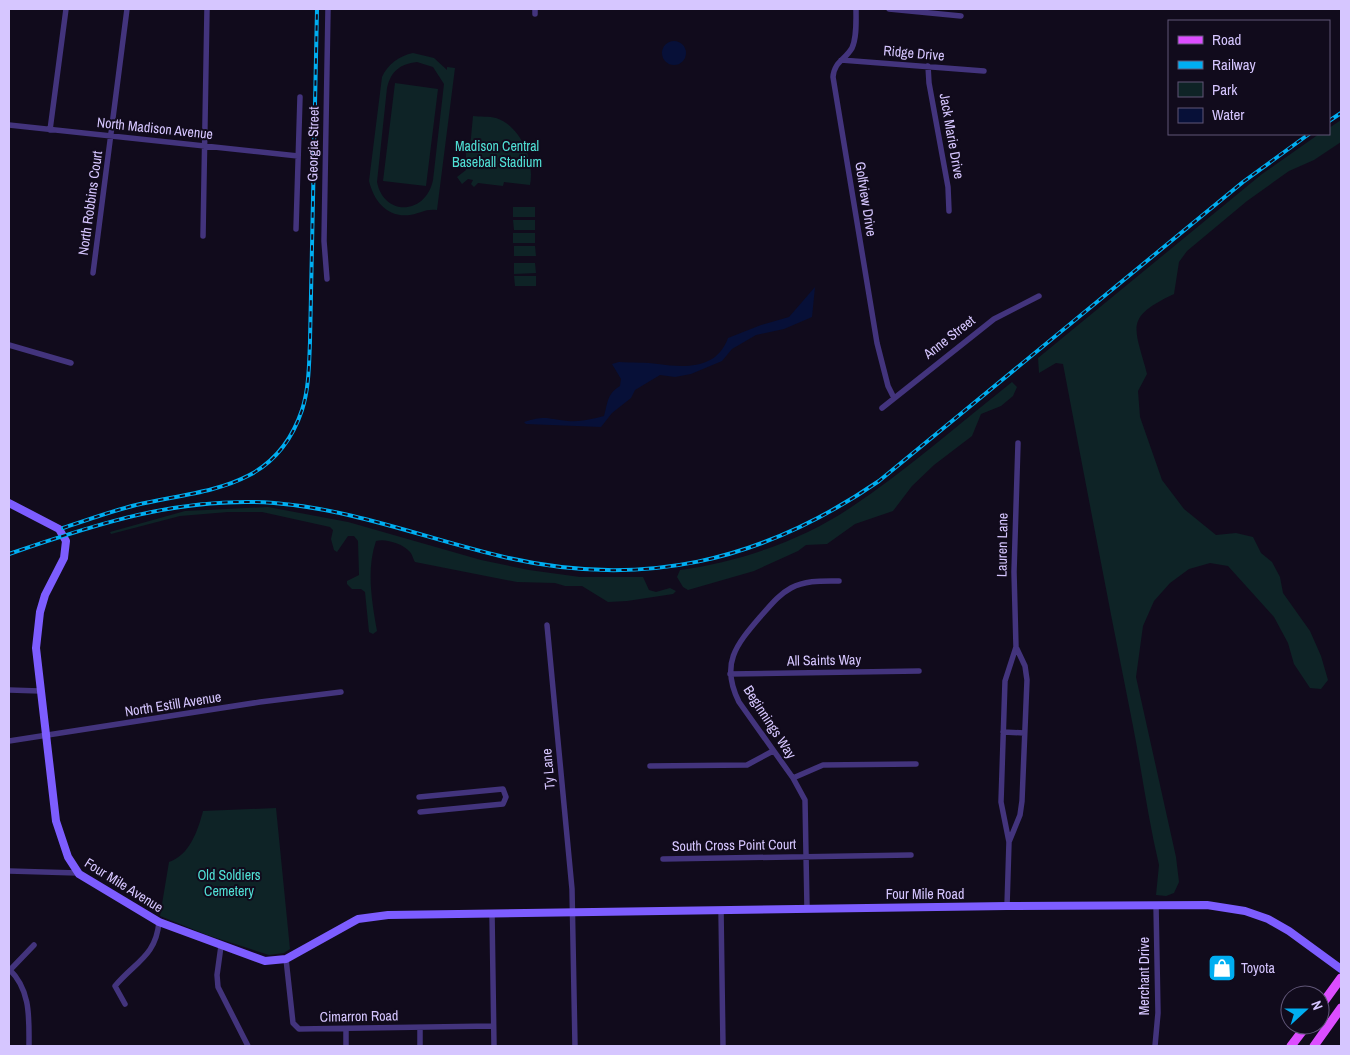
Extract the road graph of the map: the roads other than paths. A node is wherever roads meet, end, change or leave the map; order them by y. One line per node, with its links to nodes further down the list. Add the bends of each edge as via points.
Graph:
1 (66, 9): 13 (street)
2 (127, 9): 14 (street, North Robbins Court)
3 (207, 9): 15 (street)
4 (328, 9): 21 (street, Georgia Street, via 324,241)
5 (856, 9): 8 (street, Golfview Drive, via 854,44)
6 (890, 9): 7 (street)
7 (961, 16)
8 (841, 60): 9 (street, Ridge Drive); 25 (street, Golfview Drive, via 834,71 834,84 877,343)
9 (928, 66): 10 (street, Ridge Drive); 17 (street, Jack Marie Drive, via 948,186)
10 (984, 71)
11 (300, 97): 16 (street)
12 (9, 125): 13 (street, North Madison Avenue)
13 (50, 130): 14 (street, North Madison Avenue)
14 (111, 136): 15 (street, North Madison Avenue); 20 (street, North Robbins Court)
15 (205, 146): 16 (street, North Madison Avenue); 19 (street)
16 (298, 156): 18 (street)
17 (949, 211)
18 (296, 229)
19 (203, 236)
20 (93, 273)
21 (327, 279)
22 (1039, 296): 25 (street, Anne Street, via 994,319)
23 (9, 345): 24 (street)
24 (71, 363)
25 (894, 398): 26 (street, Anne Street)
26 (882, 408)
27 (1018, 444): 31 (street, Lauren Lane, via 1014,572)
28 (9, 503): 35 (street, Four Mile Avenue, via 59,529 66,541 64,558 45,595 38,621 36,648)
29 (839, 581): 33 (street, Beginnings Way, via 804,583 779,596 737,644)
30 (546, 625): 57 (street, Ty Lane)
31 (1016, 647): 37 (street, Lauren Lane, via 1005,681); 38 (street, Lauren Lane, via 1025,666 1027,680)
32 (919, 671): 33 (street, All Saints Way)
33 (730, 674): 41 (street, Beginnings Way, via 739,702)
34 (9, 690): 35 (street)
35 (40, 691): 39 (street, Four Mile Avenue)
36 (341, 692): 39 (street, North Estill Avenue)
37 (1003, 732): 38 (street); 47 (street, Lauren Lane, via 1001,802)
38 (1024, 733): 47 (street, Lauren Lane, via 1022,801)
39 (45, 736): 40 (street, North Estill Avenue); 52 (street, Four Mile Avenue, via 58,827 68,858)
40 (9, 741)
41 (773, 752): 43 (street, via 747,765); 44 (street, Beginnings Way)
42 (916, 764): 44 (street, via 823,765)
43 (650, 766)
44 (793, 778): 49 (street, Beginnings Way, via 805,800)
45 (419, 797): 46 (street, via 503,790 506,797 503,804)
46 (420, 812)
47 (1009, 842): 54 (street, Lauren Lane)
48 (911, 855): 49 (street, South Cross Point Court)
49 (806, 856): 50 (street, South Cross Point Court); 55 (street, Beginnings Way)
50 (662, 859)
51 (9, 871): 52 (street)
52 (78, 873): 59 (street, Four Mile Avenue)
53 (1156, 905): 54 (street, Four Mile Road); 63 (street, Four Mile Road, via 1220,906 1258,915 1289,931); 80 (street, Merchant Drive, via 1158,1013)
54 (1007, 906): 55 (street, Four Mile Road)
55 (807, 908): 56 (street, Four Mile Road)
56 (721, 910): 57 (street, Four Mile Road); 79 (street)
57 (572, 912): 58 (street, Four Mile Road); 78 (street, Ty Lane)
58 (492, 913): 62 (street, Four Mile Avenue, via 364,917); 69 (street)
59 (158, 922): 61 (street, Four Mile Avenue); 67 (street, via 156,940 150,952 116,986)
60 (34, 945): 64 (street)
61 (221, 946): 62 (street, Four Mile Avenue, via 265,961); 74 (street, via 218,987)
62 (286, 959): 71 (street, Cimarron Road, via 295,1027 304,1030)
63 (1341, 969)
64 (9, 970): 73 (street, via 22,986 27,1000)
65 (1341, 978): 66 (main road)
66 (1330, 993)
67 (125, 1004)
68 (1341, 1008): 82 (main road)
69 (493, 1026): 70 (street, Cimarron Road); 77 (street)
70 (420, 1028): 71 (street, Cimarron Road); 76 (street)
71 (346, 1029): 75 (street)
72 (1300, 1035): 81 (main road)
73 (28, 1046)
74 (248, 1046)
75 (346, 1046)
76 (420, 1046)
77 (494, 1046)
78 (575, 1046)
79 (723, 1046)
80 (1155, 1046)
81 (1292, 1046)
82 (1314, 1046)

